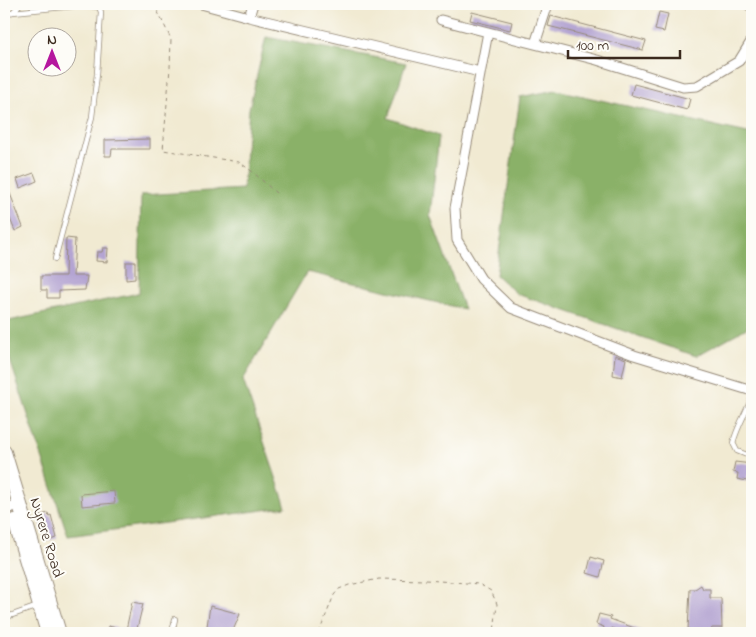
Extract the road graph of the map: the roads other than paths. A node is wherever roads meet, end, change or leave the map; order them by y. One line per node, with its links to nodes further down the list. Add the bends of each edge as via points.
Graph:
1 (20, 4): 9 (lane)
2 (28, 4): 8 (lane)
3 (201, 4): 11 (street)
4 (253, 4): 11 (street)
5 (548, 4): 15 (street)
6 (747, 4): 7 (street)
7 (752, 7)
8 (33, 9): 9 (lane); 17 (lane, via 95,6 101,12 92,117)
9 (13, 12): 10 (lane)
10 (4, 14)
11 (249, 17): 16 (street)
12 (441, 20): 13 (street)
13 (488, 32): 15 (street); 16 (street)
14 (752, 40): 15 (street, via 739,61 690,87)
15 (535, 44)
16 (480, 72): 18 (street, via 455,208 457,240 481,280 511,308 634,354)
17 (55, 259)
18 (752, 391)
19 (752, 397): 21 (lane, via 733,443 737,451)
20 (4, 452): 23 (main road, Nyrere Road)
21 (752, 457)
22 (4, 483): 23 (main road, Nyrere Road)
23 (11, 507): 24 (main road, Nyrere Road); 28 (main road, Nyrere Road)
24 (40, 606): 25 (lane); 27 (main road, Nyrere Road)
25 (4, 618)
26 (175, 619): 29 (lane)
27 (48, 633)
28 (59, 633)
29 (172, 633)

